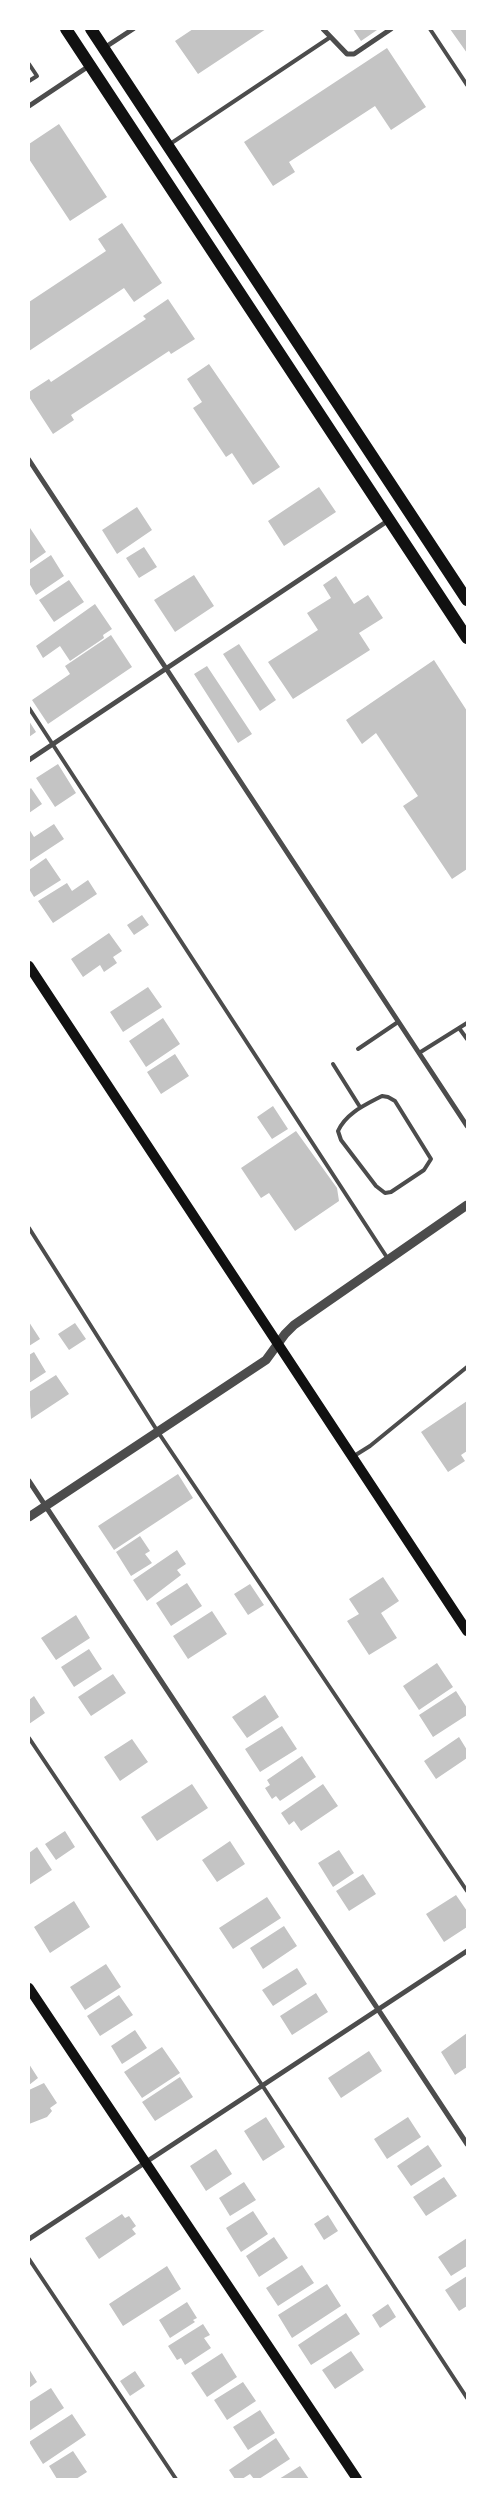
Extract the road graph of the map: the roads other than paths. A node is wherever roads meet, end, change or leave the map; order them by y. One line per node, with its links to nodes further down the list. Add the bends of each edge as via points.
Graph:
1 (66, 29): 10 (main road)
2 (91, 29): 8 (main road)
3 (133, 29): 8 (street)
4 (323, 29): 7 (street)
5 (392, 29): 7 (street, via 354,54 347,54)
6 (430, 29): 12 (lane)
7 (329, 38): 14 (lane)
8 (104, 49): 14 (main road)
9 (29, 64): 11 (lane, via 37,76)
10 (90, 65): 13 (street); 16 (main road)
11 (29, 81)
12 (467, 85)
13 (29, 106)
14 (168, 146): 17 (main road)
15 (29, 460): 19 (street)
16 (389, 520): 18 (main road); 19 (street)
17 (467, 600)
18 (467, 638)
19 (166, 668): 21 (street); 24 (street)
20 (29, 708): 21 (lane)
21 (53, 744): 22 (street); 35 (lane)
22 (29, 760)
23 (29, 966): 36 (main road)
24 (398, 1022): 28 (lane); 29 (street)
25 (467, 1023): 26 (lane)
26 (459, 1028): 27 (lane); 29 (lane)
27 (467, 1039)
28 (358, 1049)
29 (419, 1053): 32 (street)
30 (333, 1064): 31 (lane)
31 (360, 1107): 31 (lane, via 342,1123 338,1131 341,1140 376,1186 385,1193 391,1192 429,1165 430,1154 396,1101 382,1096)
32 (467, 1126)
33 (467, 1205): 35 (street)
34 (29, 1228): 38 (lane)
35 (389, 1259): 36 (street, via 294,1325)
36 (278, 1344): 38 (street, via 266,1360); 39 (main road)
37 (467, 1367): 39 (lane)
38 (158, 1432): 41 (street); 45 (lane)
39 (352, 1457): 43 (main road)
40 (29, 1481): 41 (street)
41 (45, 1506): 42 (street); 48 (street)
42 (29, 1517)
43 (467, 1631)
44 (29, 1738): 49 (lane)
45 (467, 1891)
46 (467, 1951): 48 (street)
47 (29, 1988): 51 (main road)
48 (379, 2008): 49 (street); 50 (street)
49 (262, 2085): 51 (street); 54 (lane)
50 (467, 2144)
51 (144, 2162): 52 (street); 56 (main road)
52 (29, 2238)
53 (29, 2259): 55 (lane)
54 (467, 2398)
55 (176, 2479)
56 (357, 2479)

